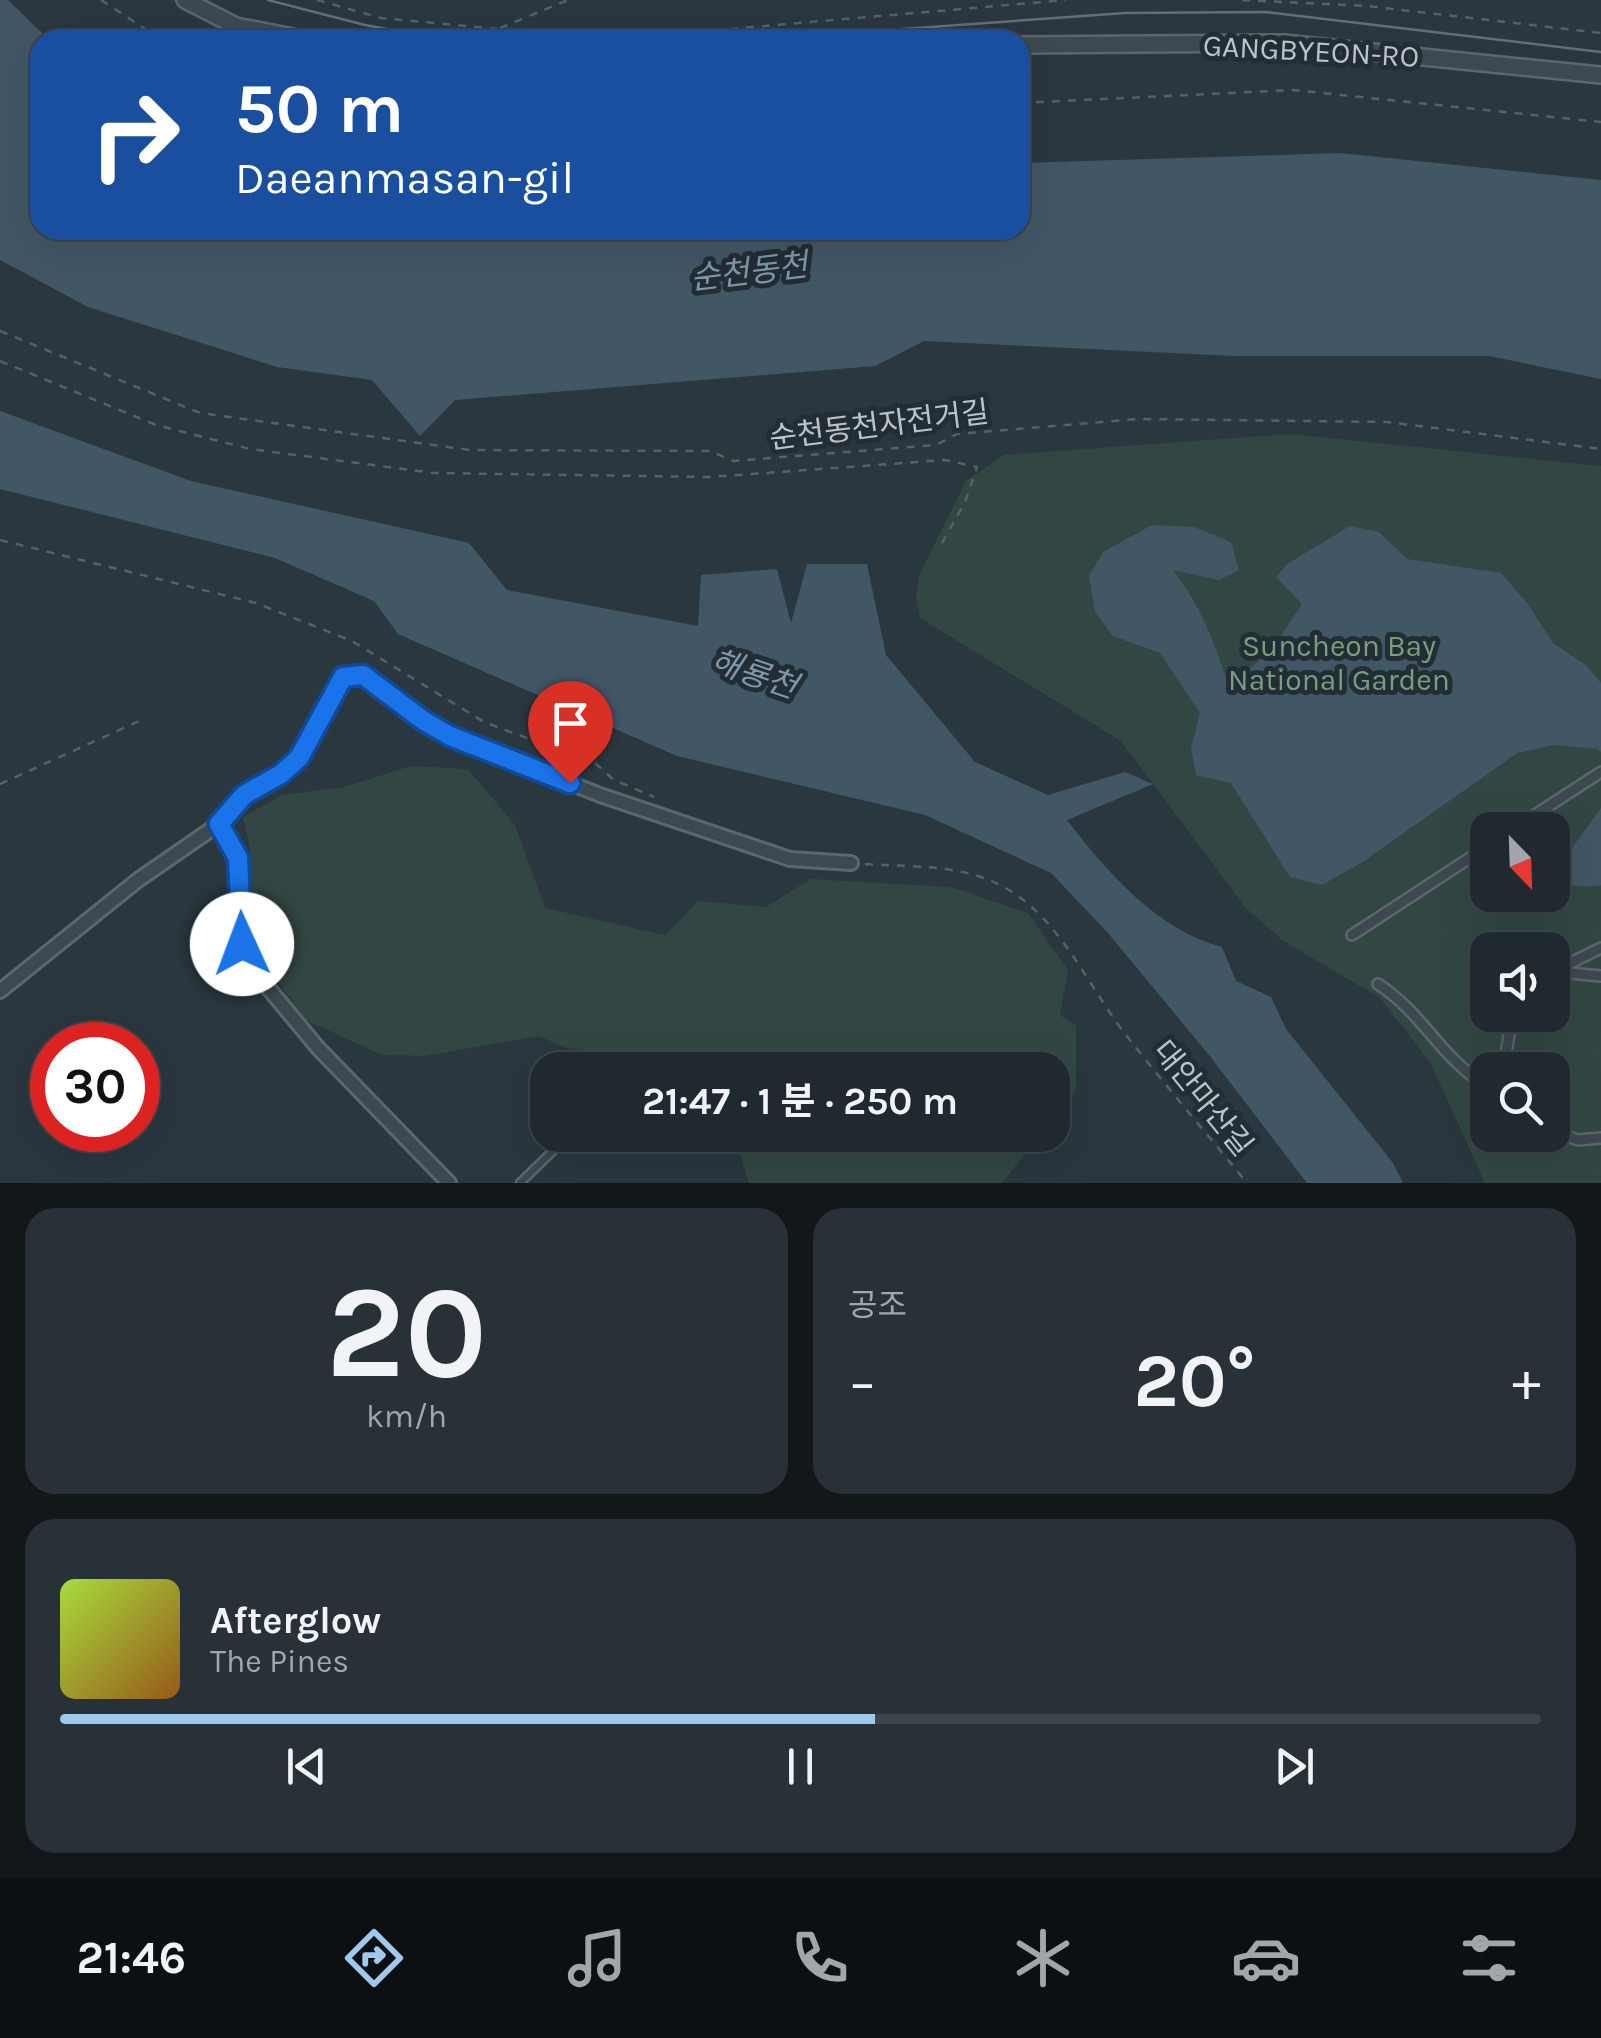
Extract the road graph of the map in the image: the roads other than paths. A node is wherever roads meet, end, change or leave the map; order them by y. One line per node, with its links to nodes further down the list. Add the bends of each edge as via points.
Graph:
1 (185, 0): 2 (street)
2 (257, 30)
3 (1030, 46): 4 (street, GANGBYEON-RO, via 1284,43)
4 (1601, 75)
5 (1601, 772): 6 (street)
6 (1540, 812)
7 (219, 824): 9 (street, via 244,795 299,758 343,677 363,675 450,736 600,795 790,859); 16 (street); 21 (street, via 238,858 242,944 255,972 318,1048)
8 (1470, 858): 10 (street)
9 (851, 863)
10 (1352, 935)
11 (1601, 948): 12 (street)
12 (1570, 965)
13 (1570, 973): 14 (street)
14 (1601, 976)
15 (1378, 984): 17 (street)
16 (0, 991)
17 (1470, 1074)
18 (1598, 1136): 19 (street)
19 (1570, 1137)
20 (553, 1152): 22 (lane)
21 (449, 1183)
22 (520, 1183)

